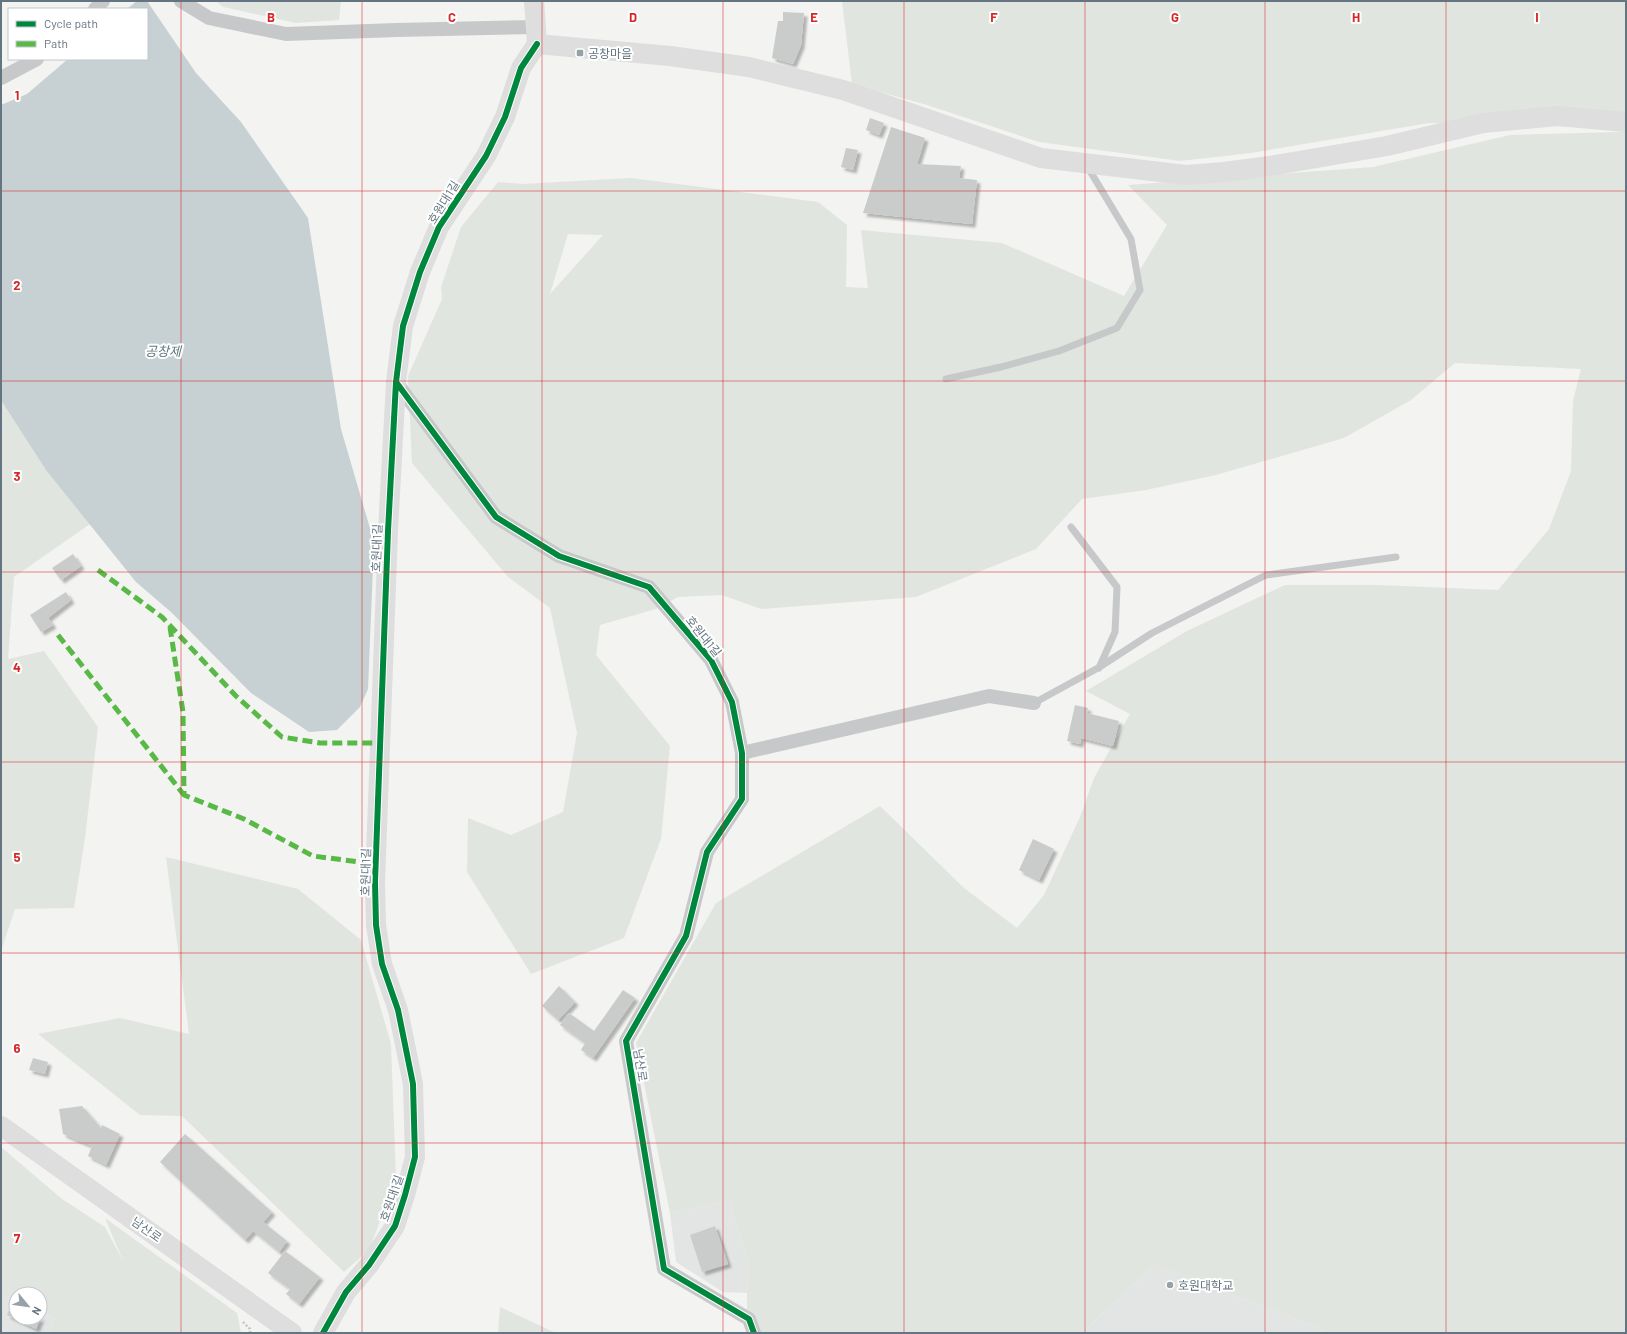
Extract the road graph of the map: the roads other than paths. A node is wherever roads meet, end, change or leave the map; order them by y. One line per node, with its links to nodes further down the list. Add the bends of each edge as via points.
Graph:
1 (181, 1): 3 (street, via 209,18 286,34 396,30)
2 (534, 1): 3 (street)
3 (536, 35): 7 (street, via 749,67 843,90 1041,158); 9 (street, 호원대1길, via 505,118 486,156 439,227 420,272 403,326)
4 (35, 60): 5 (street)
5 (1, 78)
6 (1626, 122): 7 (street, via 1557,116 1505,120 1387,146 1262,167 1186,175)
7 (1086, 164): 8 (lane, via 1131,239 1140,290 1117,328 1059,351)
8 (946, 379)
9 (396, 382): 14 (street, 호원대1길, via 496,517 559,556 649,587 712,660 732,702); 17 (street, 호원대1길, via 375,882 376,925 382,964 398,1010 413,1084 415,1157 395,1226 369,1265 346,1292)
10 (1071, 527): 12 (lane, via 1117,587 1115,632)
11 (1396, 557): 12 (lane, via 1266,575 1152,633)
12 (1098, 668): 13 (lane)
13 (1034, 703): 14 (street, via 989,696)
14 (742, 753): 18 (street, 남산로, via 742,799 707,852 686,936 626,1041 664,1269 749,1319)
15 (1, 1126): 16 (street, 남산로)
16 (292, 1333)
17 (322, 1333)
18 (754, 1333)

